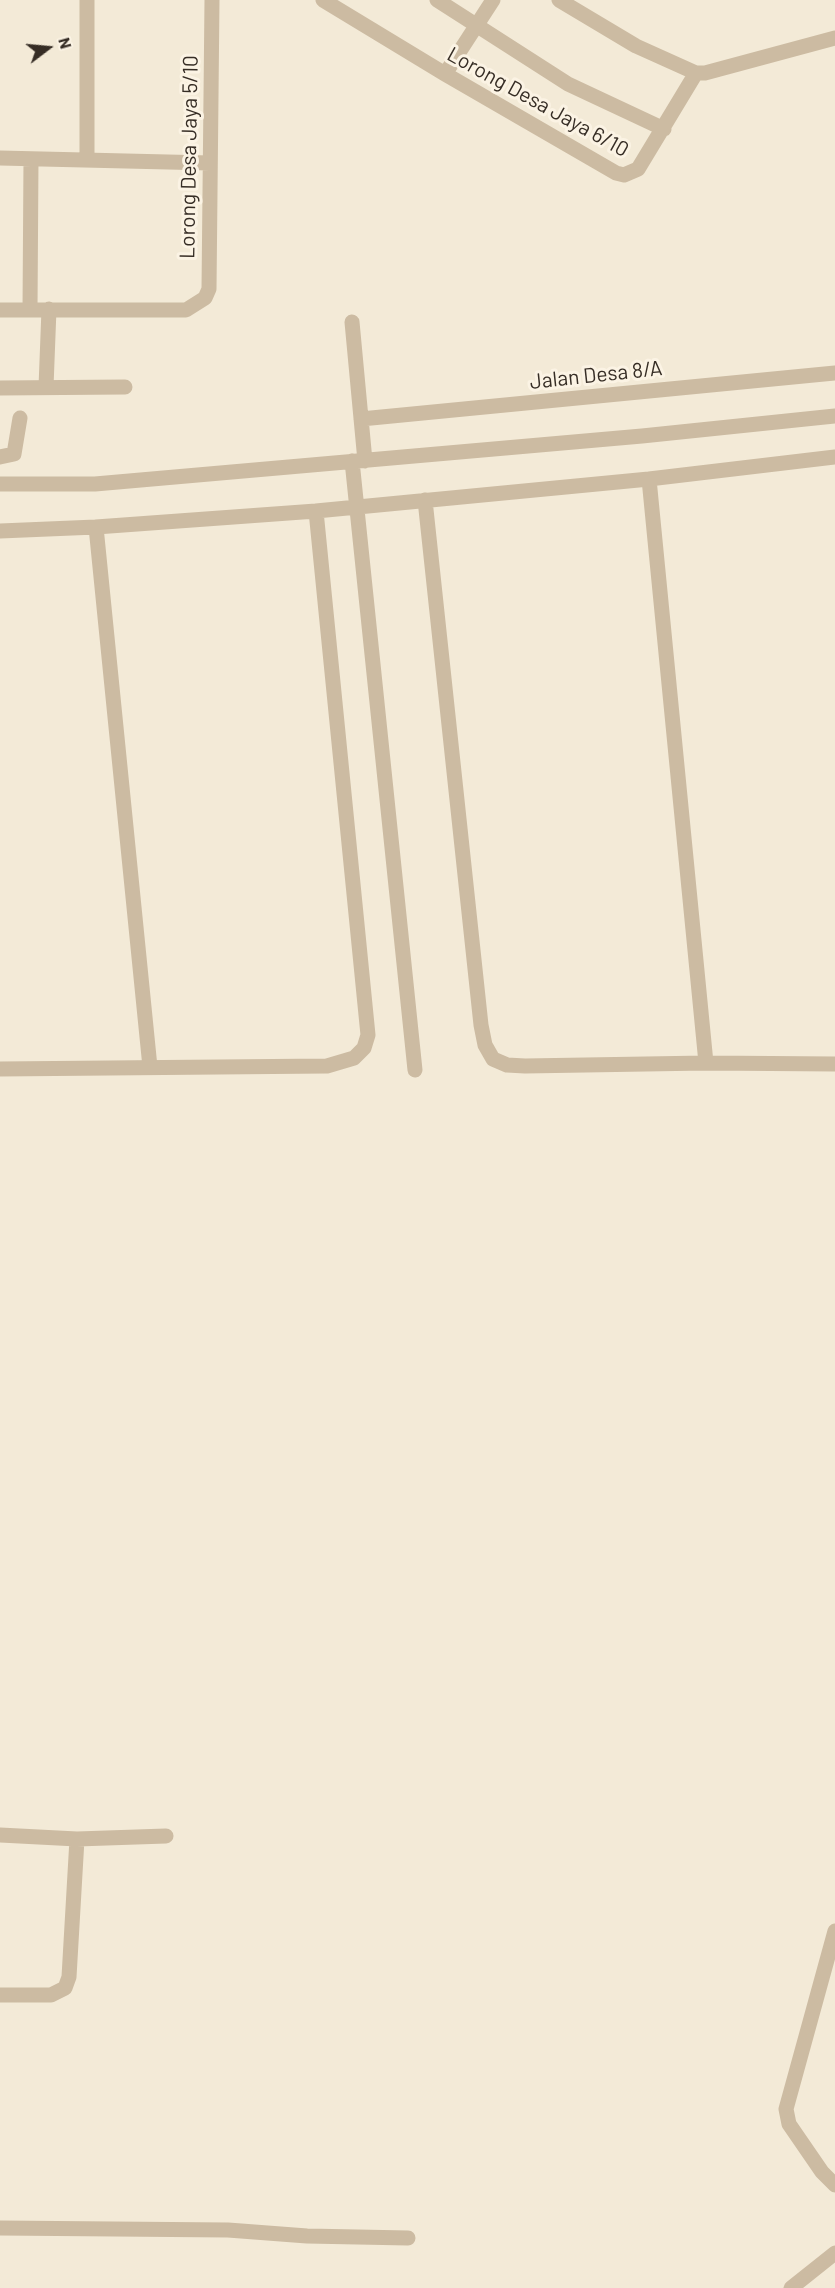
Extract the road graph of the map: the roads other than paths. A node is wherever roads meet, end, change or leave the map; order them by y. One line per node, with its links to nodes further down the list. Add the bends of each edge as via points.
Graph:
1 (87, 0): 14 (street)
2 (212, 0): 15 (street, Lorong Desa Jaya 5/10)
3 (323, 0): 10 (street, Lorong Desa Jaya 6/10)
4 (437, 0): 7 (street)
5 (493, 0): 7 (street)
6 (559, 0): 9 (street, via 636,46)
7 (477, 25): 10 (street); 11 (street, via 568,84)
8 (835, 38): 9 (street)
9 (696, 73): 11 (street, Lorong Desa Jaya 6/10)
10 (445, 74): 11 (street, Lorong Desa Jaya 6/10, via 616,173 624,175 638,170)
11 (664, 129)
12 (0, 158): 13 (street)
13 (31, 159): 14 (street); 18 (street)
14 (87, 159): 15 (street)
15 (210, 163): 16 (street, Lorong Desa Jaya 5/10, via 209,289 205,298 193,307 177,310)
16 (49, 309): 18 (street); 21 (street)
17 (0, 310): 18 (street)
18 (30, 310)
19 (352, 322): 26 (street)
20 (835, 373): 26 (street, Jalan Desa 8/A)
21 (46, 387): 22 (street); 23 (street)
22 (126, 387)
23 (0, 388)
24 (835, 416): 29 (street)
25 (20, 418): 27 (street, via 14,454)
26 (361, 419): 29 (street)
27 (0, 457)
28 (835, 457): 30 (street)
29 (359, 461): 31 (street, via 95,483); 33 (street)
30 (649, 479): 32 (street); 37 (street)
31 (0, 484)
32 (425, 500): 33 (street); 37 (street, via 485,1045 493,1059 507,1065)
33 (358, 507): 34 (street); 41 (street)
34 (316, 511): 35 (street); 39 (street, via 368,1035 364,1048 354,1058 327,1066)
35 (96, 527): 36 (street); 39 (street)
36 (0, 531)
37 (706, 1063): 38 (street)
38 (835, 1064)
39 (150, 1067): 40 (street)
40 (0, 1069)
41 (415, 1071)
42 (0, 1835): 44 (street)
43 (166, 1836): 44 (street)
44 (77, 1839): 46 (street, via 69,1977 65,1988 51,1995)
45 (835, 1932): 47 (street, via 786,2109 789,2124)
46 (0, 1995)
47 (835, 2185)
48 (0, 2228): 49 (street, via 228,2230)
49 (408, 2238)
50 (835, 2253): 51 (street)
51 (791, 2288)

